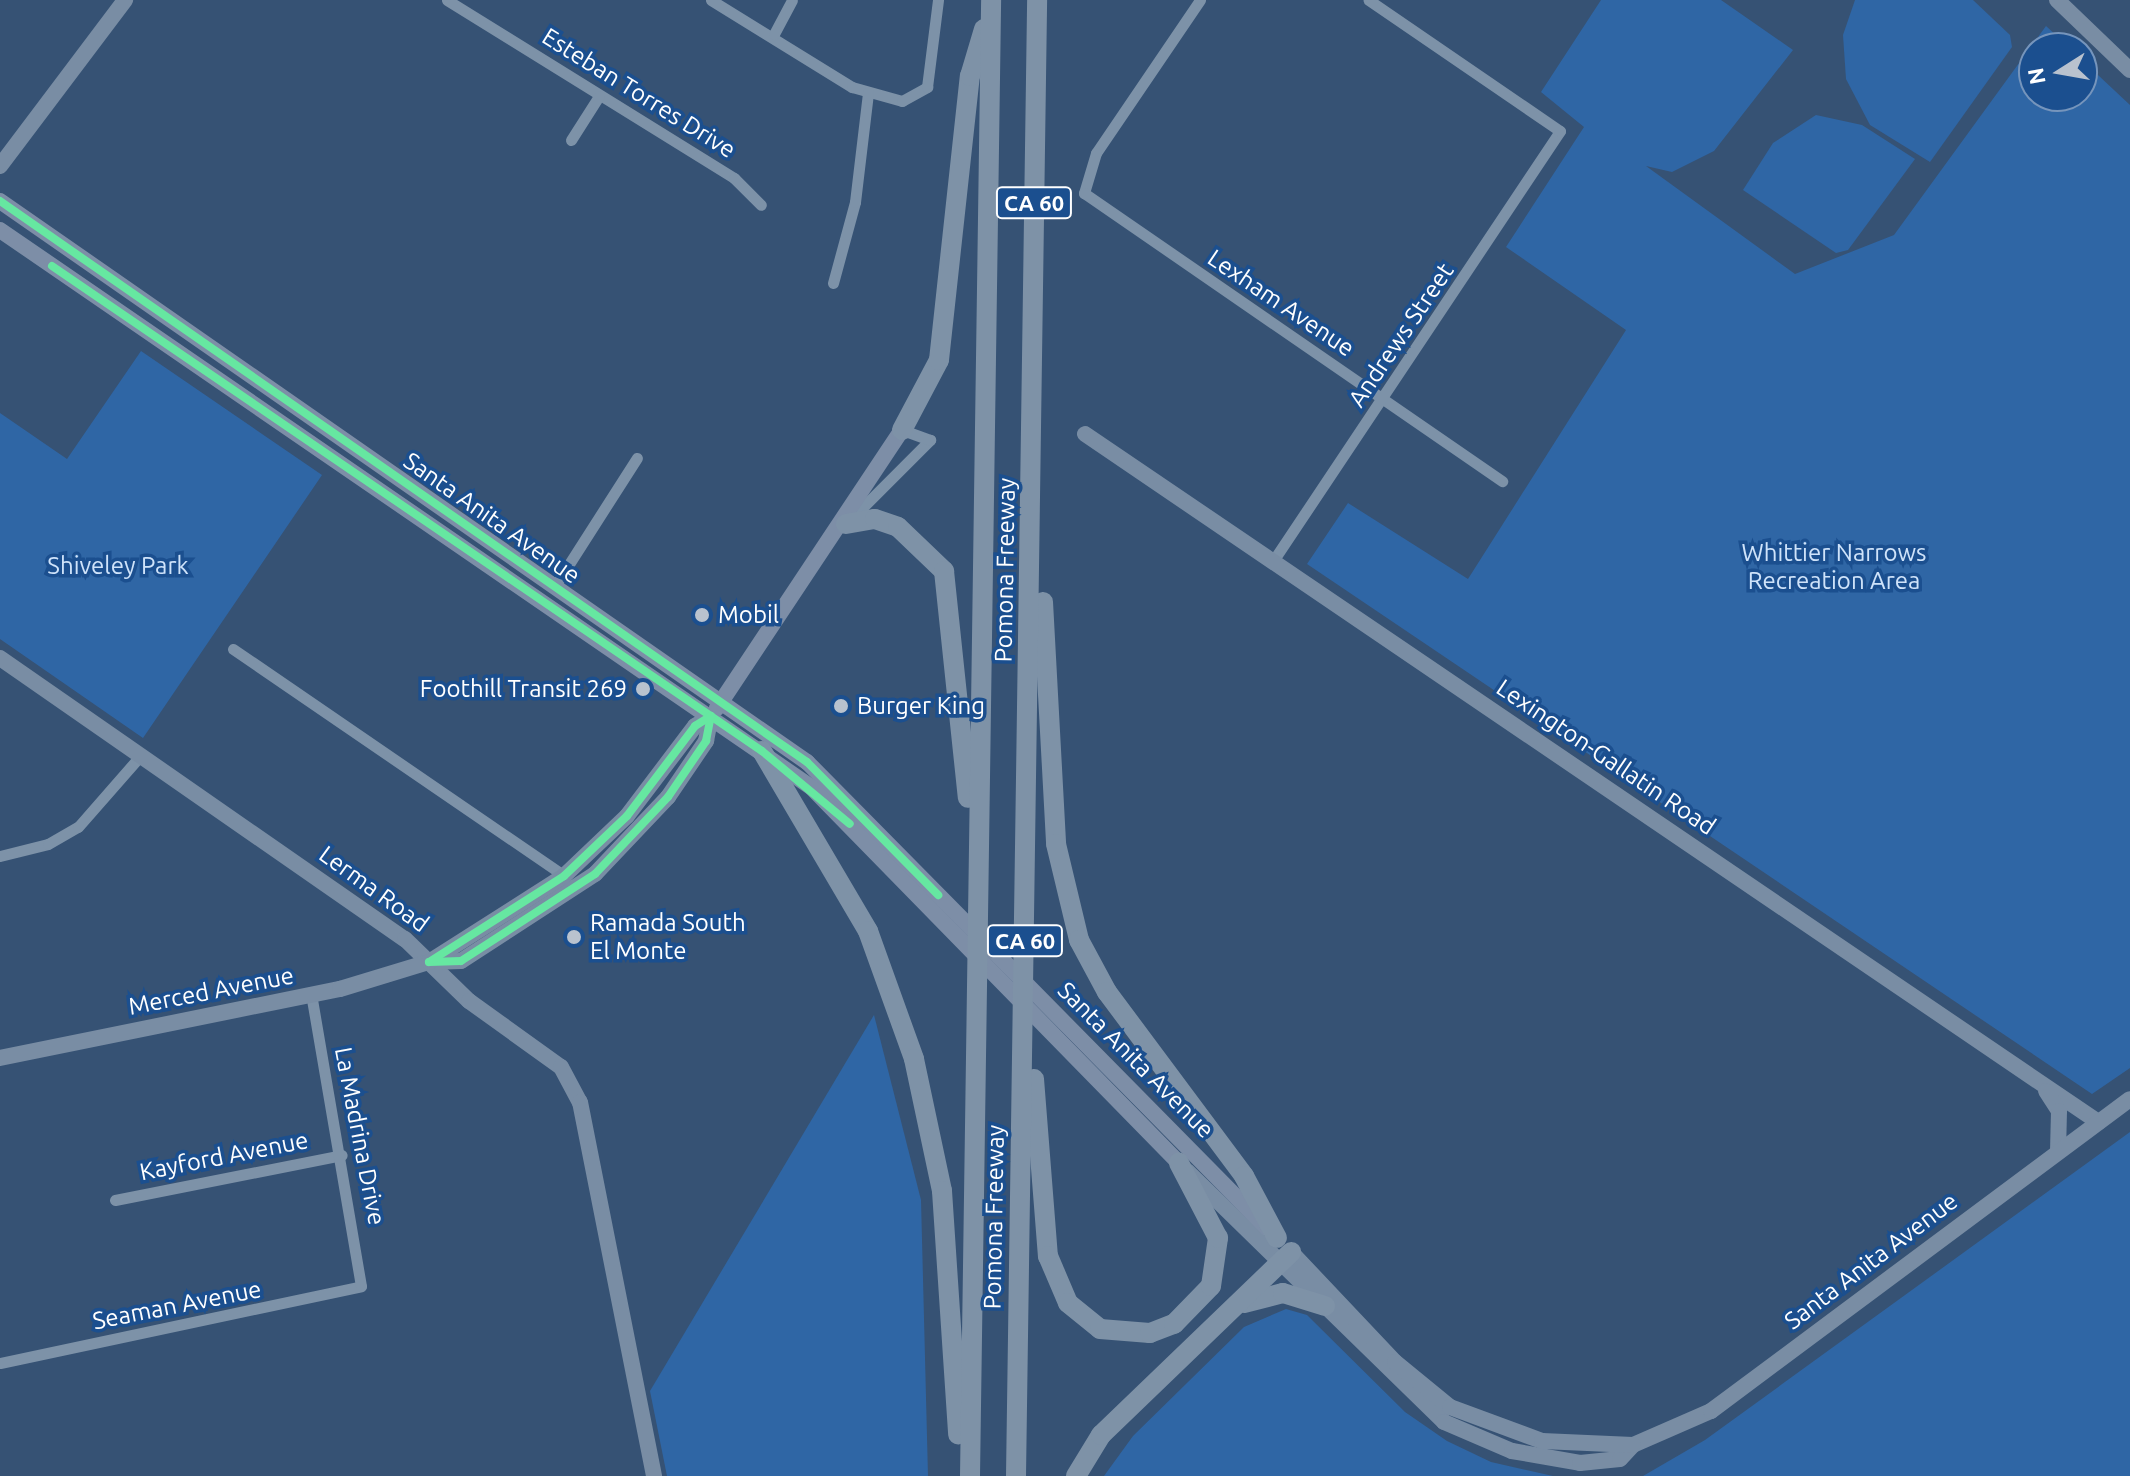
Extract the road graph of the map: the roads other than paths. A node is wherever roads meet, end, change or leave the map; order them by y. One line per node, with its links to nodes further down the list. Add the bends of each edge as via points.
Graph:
1 (125, 0): 16 (street)
2 (447, 0): 14 (street, Esteban Torres Drive)
3 (711, 0): 11 (street)
4 (792, 0): 11 (street)
5 (938, 0): 13 (street, via 927,87 918,98)
6 (1037, 0): 22 (highway, Pomona Freeway / CA 60)
7 (1200, 0): 21 (street, Lexham Avenue, via 1096,153 1084,184 1089,199)
8 (1369, 0): 21 (street, Andrews Street, via 1560,131)
9 (2057, 0): 12 (street)
10 (991, 1): 23 (highway, via 970,76 939,360); 41 (highway, Pomona Freeway / CA 60)
11 (774, 34): 13 (street)
12 (2130, 70)
13 (868, 93): 20 (street, via 855,202)
14 (599, 96): 15 (street); 18 (street, Esteban Torres Drive, via 734,178)
15 (571, 140)
16 (0, 166)
17 (0, 201): 26 (main road, Santa Anita Avenue)
18 (761, 205)
19 (0, 230): 28 (main road, Santa Anita Avenue)
20 (833, 283)
21 (1384, 399): 27 (street, Lexham Avenue); 30 (street, Andrews Street)
22 (1034, 405): 42 (highway, Pomona Freeway / CA 60); 53 (highway, via 1052,792 1070,913 1107,992 1244,1176)
23 (902, 430): 29 (main road); 29 (street, via 930,440)
24 (1085, 434): 30 (street, Lexington-Gallatin Road)
25 (637, 458): 31 (street)
26 (401, 479): 28 (main road); 31 (main road, Santa Anita Avenue)
27 (1502, 481)
28 (389, 495): 34 (main road, Santa Anita Avenue)
29 (846, 524): 34 (main road); 41 (highway, via 875,519 898,527 944,571 954,615)
30 (1273, 561): 46 (street, Lexington-Gallatin Road)
31 (555, 586): 34 (main road, Santa Anita Avenue)
32 (233, 649): 40 (street)
33 (0, 658): 36 (street, Lerma Road)
34 (716, 709): 35 (main road, Santa Anita Avenue); 37 (street, Merced Avenue); 38 (street, Merced Avenue); 53 (main road, Santa Anita Avenue, via 807,762)
35 (762, 751): 51 (main road, Santa Anita Avenue, via 811,787); 60 (highway, via 868,931 926,1104 947,1245)
36 (142, 754): 39 (street, via 78,827 48,844); 43 (street, Lerma Road)
37 (675, 755): 38 (street); 40 (street, Merced Avenue, via 627,816)
38 (688, 767): 43 (street, Merced Avenue, via 626,846 563,901 461,961)
39 (0, 856)
40 (564, 876): 43 (street, Merced Avenue)
41 (978, 929): 61 (highway, Pomona Freeway / CA 60)
42 (1024, 959): 51 (highway, via 1048,1256 1068,1303 1100,1329 1150,1333 1174,1324 1211,1286 1218,1238); 62 (highway, Pomona Freeway / CA 60)
43 (429, 962): 44 (street, Merced Avenue); 59 (street, Lerma Road, via 573,1083)
44 (311, 995): 45 (street, Merced Avenue); 50 (street, La Madrina Drive)
45 (0, 1058)
46 (2041, 1083): 48 (street, Lexington-Gallatin Road); 49 (street, via 2059,1111)
47 (2130, 1099): 48 (street, Santa Anita Avenue)
48 (2098, 1122): 49 (street, Santa Anita Avenue)
49 (2058, 1151): 58 (street, Santa Anita Avenue, via 1730,1398)
50 (342, 1155): 52 (street, Kayford Avenue); 54 (street, La Madrina Drive)
51 (1179, 1163): 53 (street, Santa Anita Avenue)
52 (115, 1200)
53 (1283, 1250): 55 (highway); 56 (street, Santa Anita Avenue); 58 (street, Santa Anita Avenue, via 1395,1362 1450,1407 1542,1441)
54 (361, 1286): 57 (street, Seaman Avenue)
55 (1237, 1306): 56 (highway, via 1283,1293); 63 (highway, via 1101,1435)
56 (1325, 1306): 58 (street, Santa Anita Avenue, via 1413,1399 1477,1439 1580,1463 1620,1459)
57 (0, 1363)
58 (1633, 1445)
59 (654, 1476)
60 (960, 1476)
61 (970, 1476)
62 (1016, 1476)
63 (1076, 1476)

